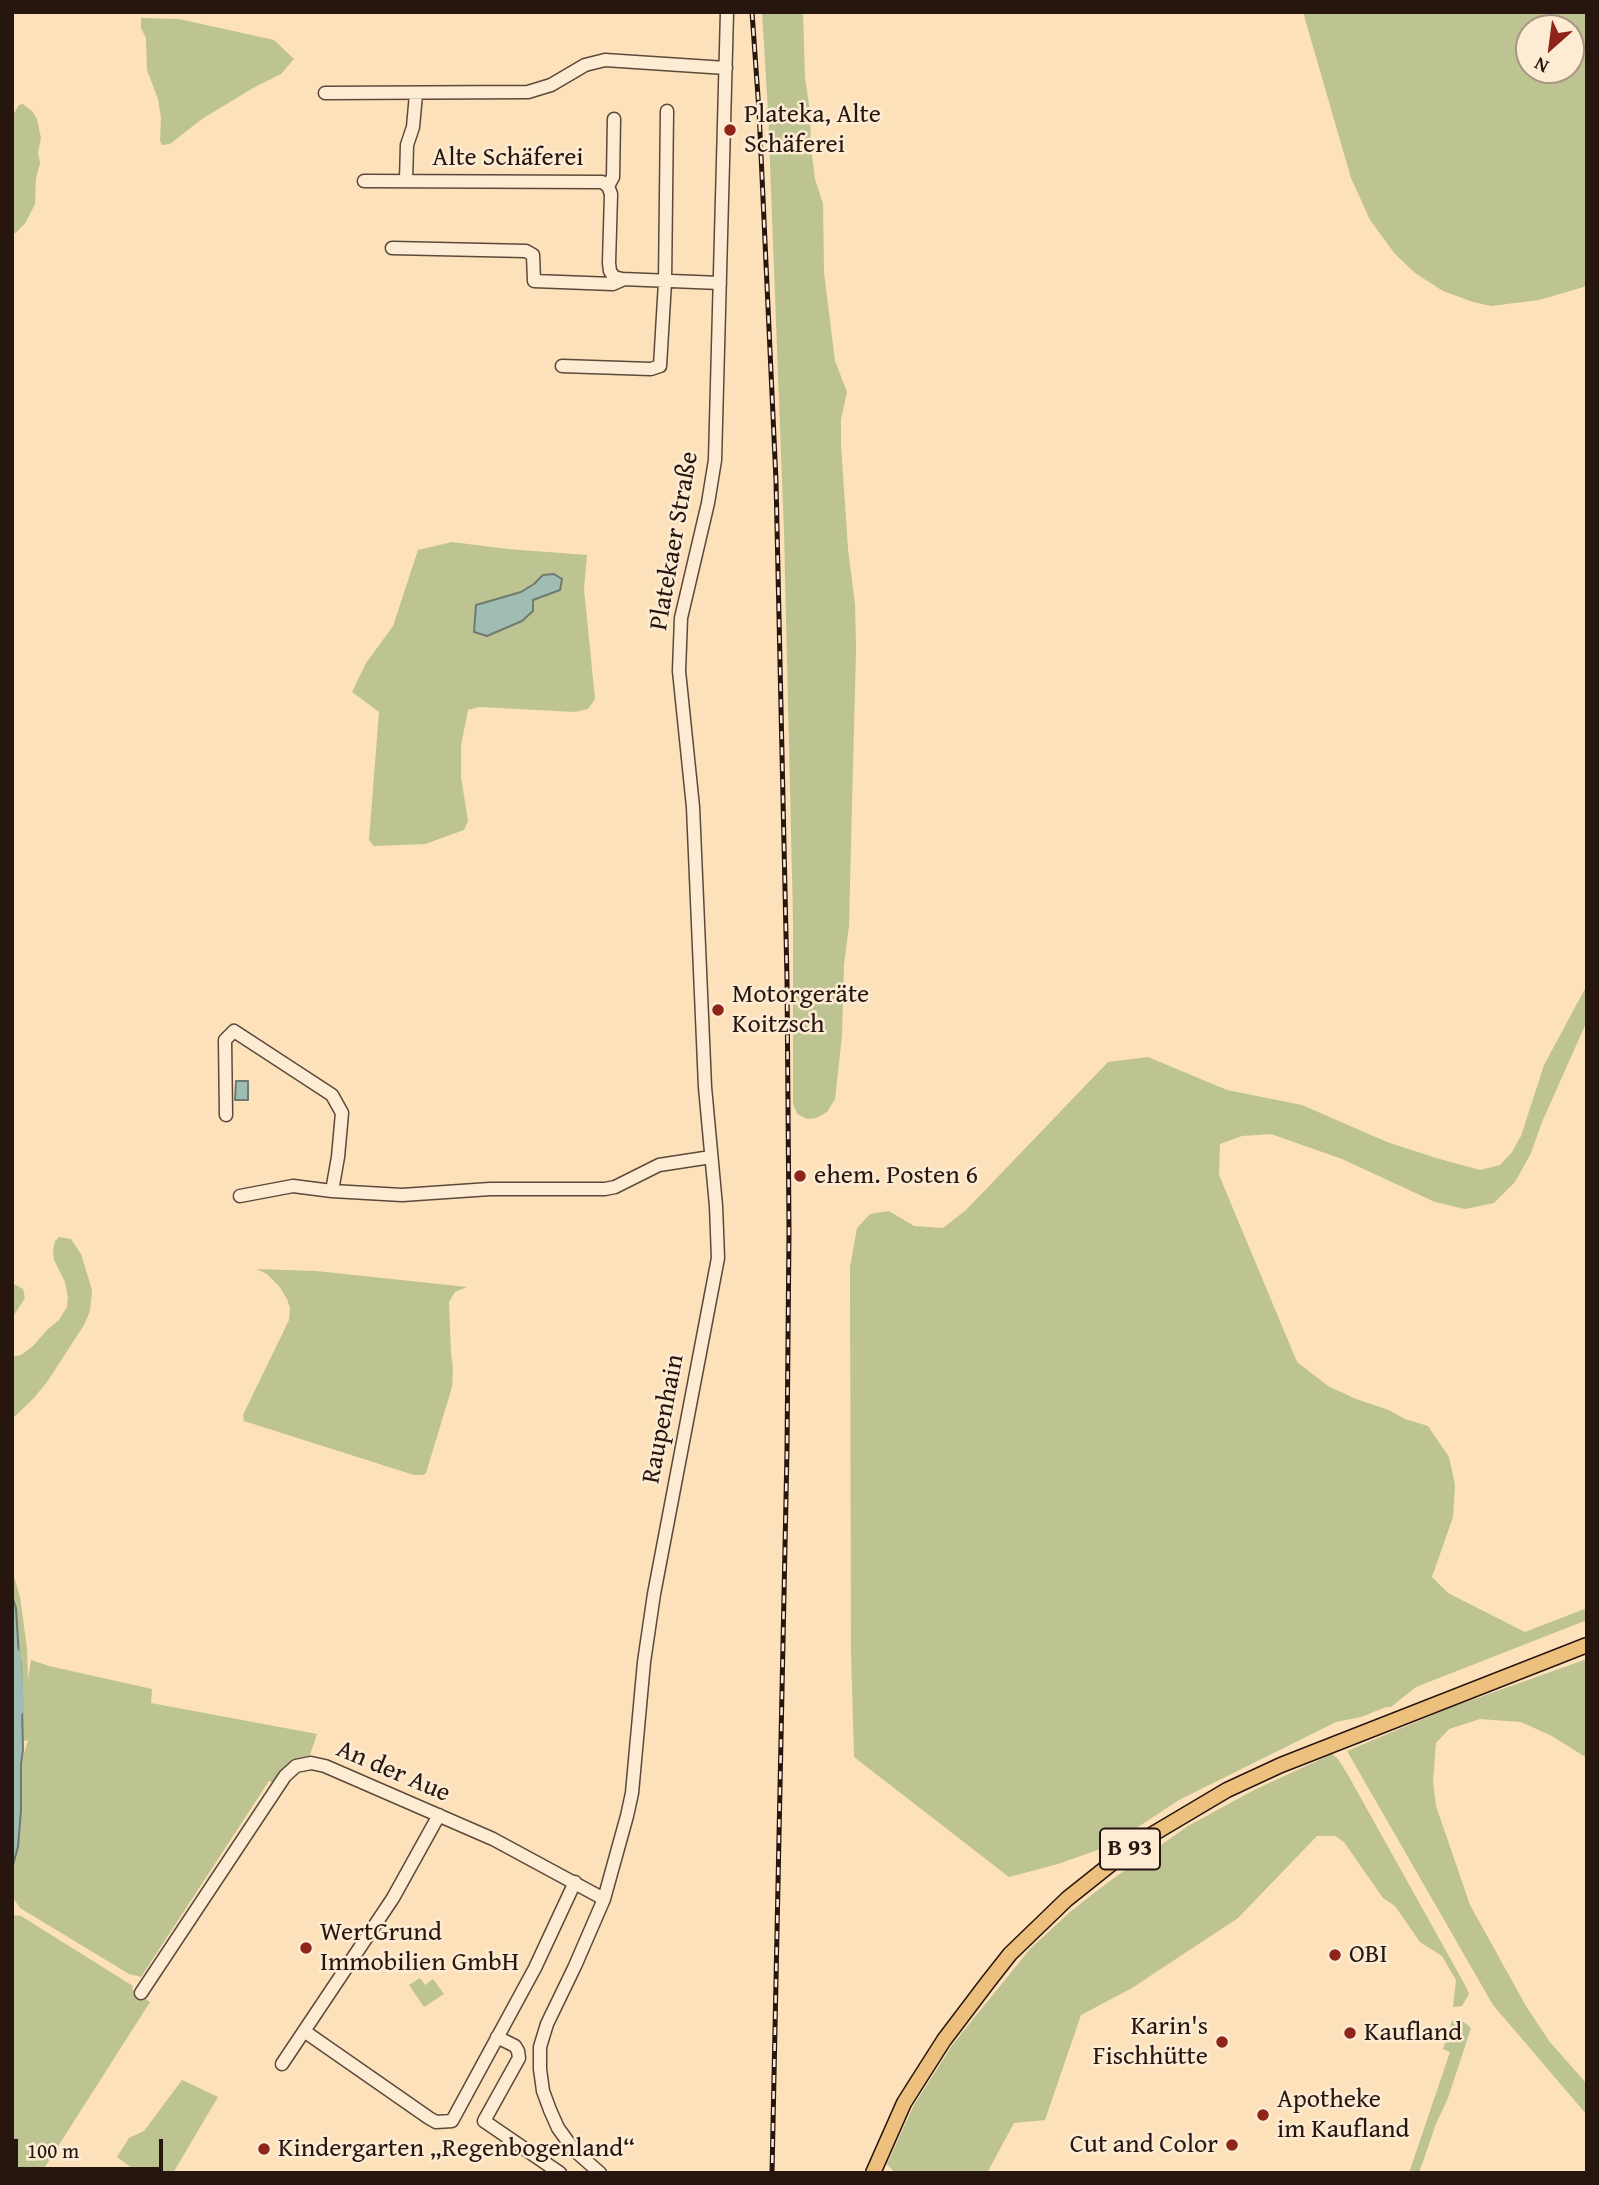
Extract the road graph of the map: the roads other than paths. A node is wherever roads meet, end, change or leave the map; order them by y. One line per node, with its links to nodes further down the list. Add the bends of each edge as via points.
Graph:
1 (727, 12): 2 (street, Platekaer Straße)
2 (726, 68): 4 (street, via 595,61 536,91); 13 (street, Platekaer Straße)
3 (325, 93): 4 (street)
4 (416, 94): 7 (street, Alte Schäferei)
5 (667, 111): 12 (street)
6 (614, 119): 9 (street, Alte Schäferei, via 613,177)
7 (406, 180): 8 (street, Alte Schäferei); 9 (street, Alte Schäferei, via 595,180)
8 (364, 181)
9 (608, 186): 11 (street, Alte Schäferei, via 610,271)
10 (392, 248): 11 (street, via 526,251 533,255 534,281 612,284)
11 (622, 279): 12 (street)
12 (665, 282): 13 (street); 14 (street, via 660,366)
13 (720, 283): 15 (street, Platekaer Straße, via 712,482 680,634 680,695 694,807)
14 (562, 366)
15 (698, 950): 17 (street, Raupenhain)
16 (226, 1115): 18 (street, via 225,1040 234,1031 332,1095 342,1113)
17 (711, 1157): 18 (street, via 659,1165 605,1189 402,1195); 23 (street, Raupenhain, via 718,1258 654,1594 632,1793)
18 (332, 1191): 19 (street, via 293,1186)
19 (240, 1196)
20 (1587, 1645): 28 (main road, B 93, via 1281,1765 1227,1790 1136,1844 1067,1899 995,1972 925,2068)
21 (439, 1815): 22 (street, An der Aue); 24 (street, An der Aue, via 326,1766 296,1766); 25 (street, via 393,1898)
22 (575, 1882): 23 (street, An der Aue); 26 (street)
23 (604, 1899): 30 (street, Raupenhain, via 540,2047 543,2091 558,2128)
24 (141, 1993)
25 (304, 2031): 26 (street, via 436,2122 452,2121); 27 (street)
26 (497, 2037): 29 (street, via 515,2046 519,2058 484,2121)
27 (282, 2064)
28 (875, 2167)
29 (560, 2173)
30 (600, 2173)

